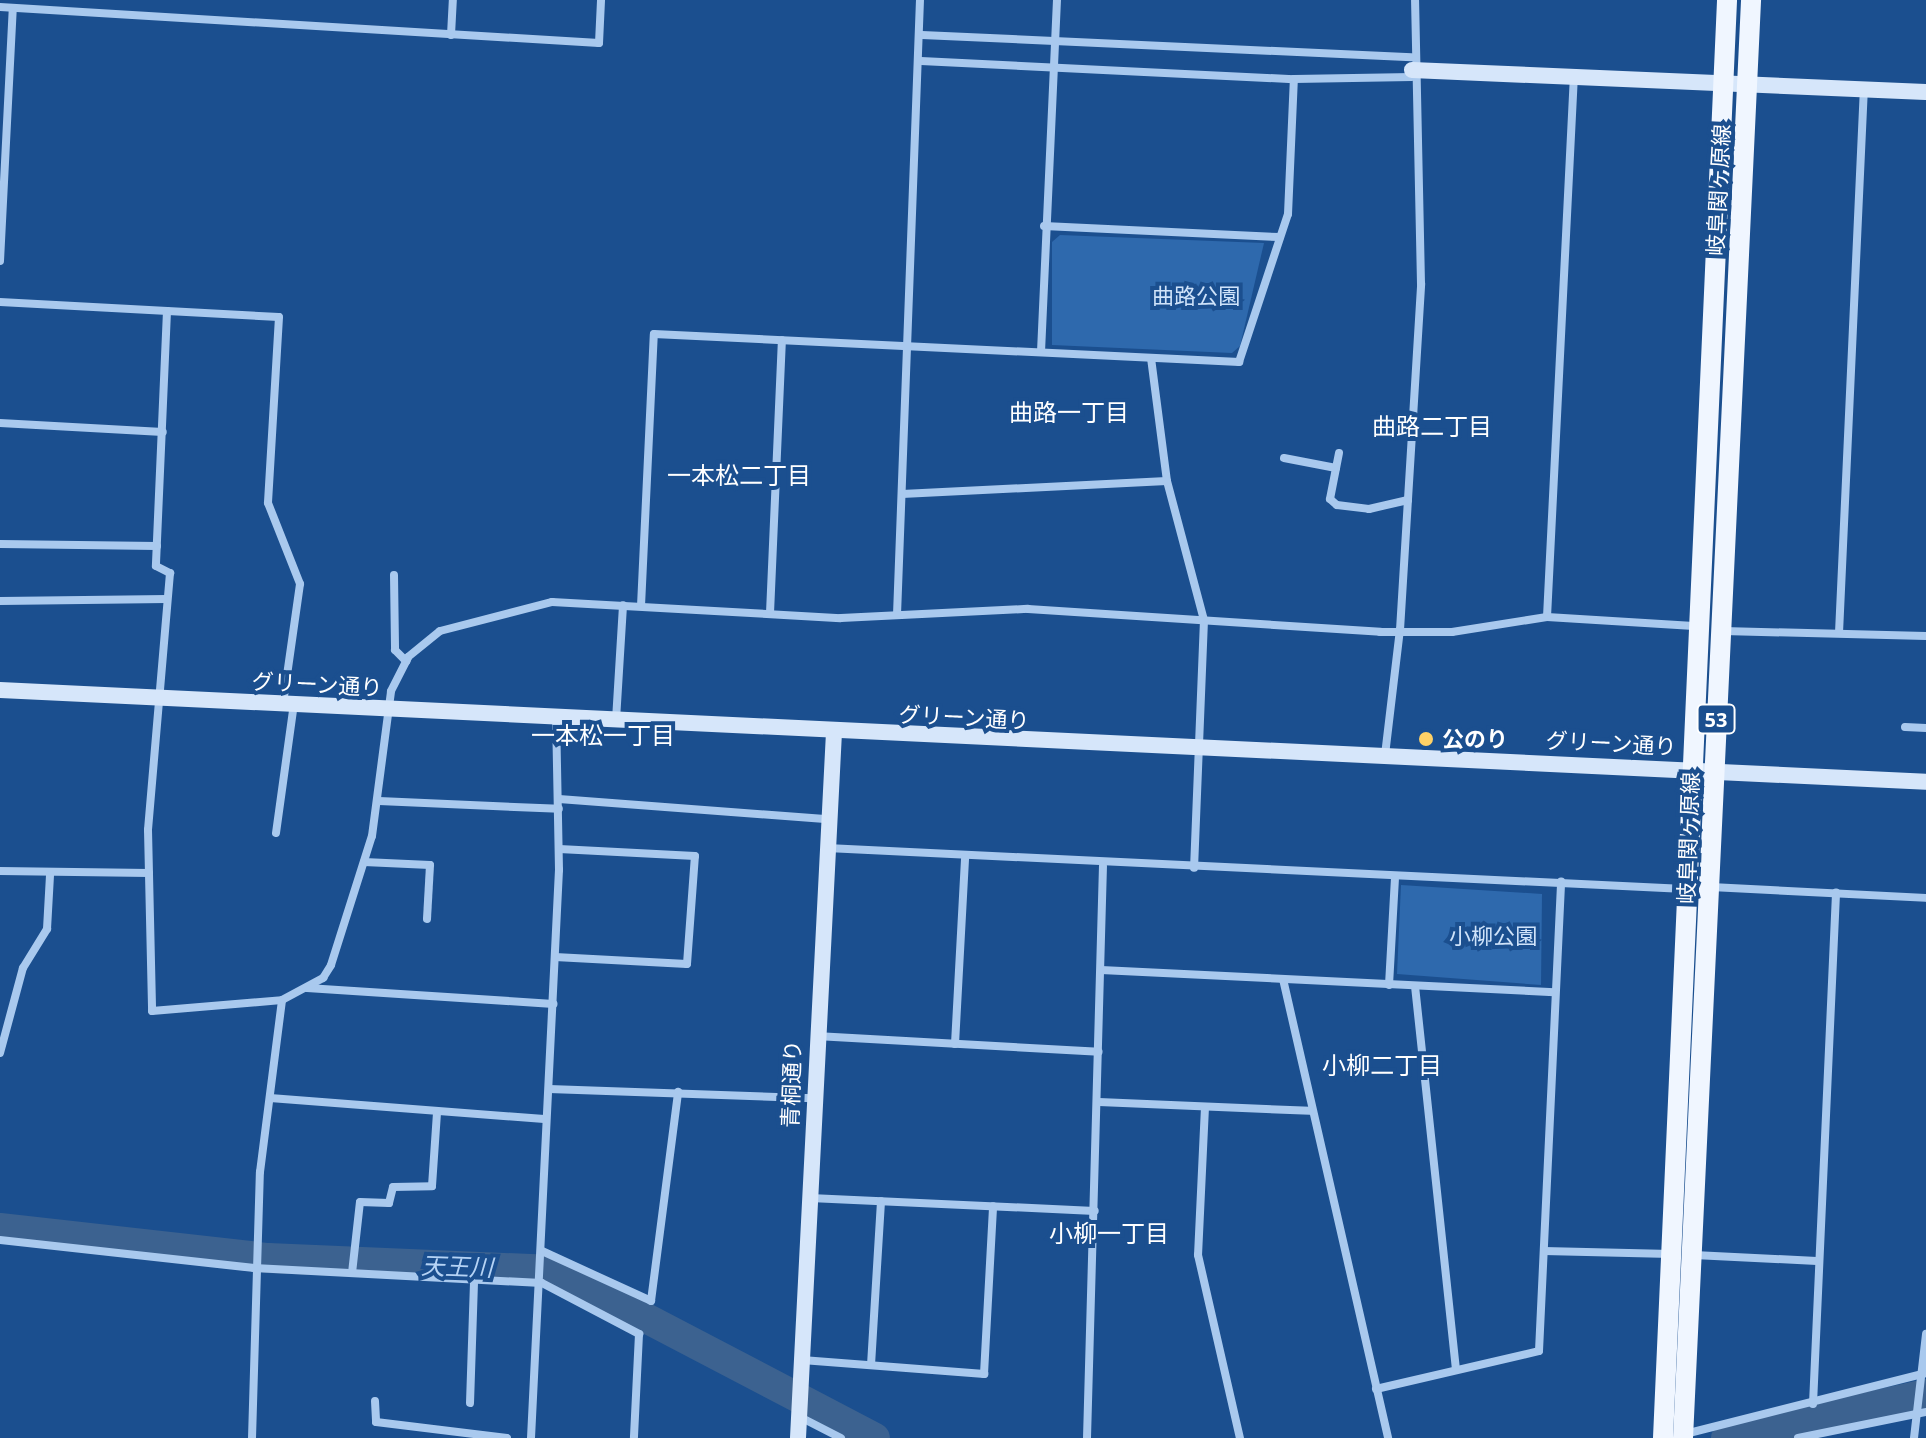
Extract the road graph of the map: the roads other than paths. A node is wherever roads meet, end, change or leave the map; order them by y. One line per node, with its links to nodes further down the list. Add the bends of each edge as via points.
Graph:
1 (453, 0): 10 (street)
2 (601, 0): 10 (street, via 599,43)
3 (920, 0): 11 (street)
4 (1057, 0): 12 (street)
5 (1415, 0): 15 (street)
6 (1727, 0): 18 (main road, 岐阜関ヶ原線 / 53)
7 (1751, 0): 19 (main road, 岐阜関ヶ原線 / 53)
8 (0, 7): 9 (street)
9 (13, 8): 10 (street); 24 (street)
10 (451, 35)
11 (922, 35): 12 (street); 13 (street)
12 (1054, 41): 14 (street); 15 (street)
13 (921, 61): 14 (street); 28 (street)
14 (1052, 67): 17 (street); 22 (street)
15 (1412, 68): 16 (street); 17 (street); 38 (street, via 1421,271)
16 (1574, 75): 18 (street); 48 (street)
17 (1294, 79): 23 (street)
18 (1723, 81): 19 (street); 50 (main road, 岐阜関ヶ原線 / 53)
19 (1747, 82): 20 (street); 52 (main road, 岐阜関ヶ原線 / 53)
20 (1864, 87): 21 (street); 53 (street)
21 (1926, 92)
22 (1044, 226): 23 (street); 29 (street)
23 (1280, 237): 30 (street, via 1239,362)
24 (0, 261)
25 (0, 302): 26 (street)
26 (167, 311): 32 (street); 58 (street, via 279,317 268,503 300,584)
27 (782, 340): 28 (street); 45 (street, via 654,334); 46 (street)
28 (908, 347): 29 (street); 37 (street)
29 (1041, 352): 30 (street)
30 (1151, 358): 36 (street)
31 (0, 423): 32 (street)
32 (163, 432): 40 (street)
33 (1339, 453): 35 (street)
34 (1284, 458): 35 (street)
35 (1336, 468): 38 (street, via 1330,499 1337,505 1369,509)
36 (1167, 481): 37 (street); 49 (street)
37 (902, 494): 47 (street)
38 (1408, 500): 51 (street)
39 (0, 544): 40 (street)
40 (157, 546): 42 (street, via 156,566 170,573)
41 (394, 575): 55 (street, via 395,650)
42 (167, 599): 43 (street); 57 (street)
43 (0, 601)
44 (623, 605): 45 (street); 55 (street, via 552,602 507,609 440,631); 61 (street)
45 (641, 606): 46 (street)
46 (770, 613): 47 (street)
47 (897, 615): 49 (street, via 1028,609)
48 (1547, 617): 50 (street); 51 (street, via 1452,632)
49 (1204, 620): 51 (street); 65 (street)
50 (1694, 626): 67 (main road, 岐阜関ヶ原線 / 53)
51 (1400, 630): 66 (street)
52 (1720, 631): 53 (street); 68 (main road, 岐阜関ヶ原線 / 53)
53 (1839, 633): 54 (street)
54 (1926, 636)
55 (406, 661): 59 (street)
56 (0, 690): 57 (street, グリーン通り)
57 (157, 699): 58 (street, グリーン通り); 81 (street)
58 (288, 704): 59 (street, グリーン通り); 73 (street)
59 (388, 709): 60 (street, グリーン通り); 70 (street)
60 (556, 718): 61 (street, グリーン通り); 71 (street)
61 (616, 721): 64 (street, グリーン通り)
62 (1905, 727): 63 (street)
63 (1926, 728)
64 (834, 733): 65 (street, グリーン通り); 72 (street, 青桐通り)
65 (1198, 751): 66 (street, グリーン通り); 79 (street)
66 (1385, 755): 67 (street, グリーン通り)
67 (1689, 769): 68 (street, グリーン通り); 86 (main road, 岐阜関ヶ原線 / 53)
68 (1715, 770): 69 (street, グリーン通り); 85 (main road, 岐阜関ヶ原線 / 53)
69 (1926, 782)
70 (379, 801): 71 (street); 77 (street)
71 (559, 804): 72 (street); 75 (street)
72 (828, 819): 74 (street, 青桐通り)
73 (276, 833)
74 (826, 848): 76 (street); 99 (street, 青桐通り)
75 (559, 849): 90 (street); 90 (street, via 695,856 687,964)
76 (965, 857): 78 (street); 100 (street)
77 (364, 862): 89 (street, via 430,865); 95 (street, via 331,965 323,978)
78 (1103, 866): 79 (street); 91 (street)
79 (1194, 868): 83 (street)
80 (0, 871): 82 (street)
81 (149, 873): 82 (street); 97 (street, via 152,1011)
82 (50, 875): 102 (street, via 47,929 23,968)
83 (1395, 879): 84 (street); 93 (street)
84 (1561, 882): 86 (street); 96 (street)
85 (1711, 887): 87 (street); 119 (main road, 岐阜関ヶ原線 / 53)
86 (1685, 889): 119 (main road, 岐阜関ヶ原線 / 53)
87 (1836, 893): 88 (street); 120 (street)
88 (1926, 898)
89 (427, 919)
90 (555, 957): 98 (street)
91 (1101, 970): 92 (street); 101 (street)
92 (1283, 979): 93 (street); 109 (street)
93 (1389, 985): 94 (street)
94 (1415, 986): 96 (street); 128 (street)
95 (302, 988): 97 (street); 98 (street)
96 (1554, 992): 118 (street)
97 (282, 1000): 105 (street)
98 (553, 1004): 103 (street)
99 (815, 1036): 100 (street); 106 (street, 青桐通り)
100 (955, 1044): 101 (street)
101 (1099, 1052): 107 (street)
102 (0, 1053)
103 (549, 1089): 104 (street); 111 (street)
104 (678, 1092): 106 (street); 117 (street, via 651,1301)
105 (270, 1098): 110 (street); 121 (street)
106 (813, 1098): 112 (street, 青桐通り)
107 (1099, 1102): 108 (street); 115 (street)
108 (1205, 1107): 109 (street); 145 (street, via 1198,1255)
109 (1310, 1111): 130 (street)
110 (437, 1112): 111 (street); 122 (street, via 432,1186 393,1187 389,1203 360,1202)
111 (544, 1119): 117 (street)
112 (809, 1198): 113 (street); 126 (street, 青桐通り)
113 (881, 1201): 114 (street); 127 (street)
114 (993, 1206): 115 (street); 127 (street, via 984,1374)
115 (1095, 1211): 144 (street)
116 (0, 1240): 121 (street)
117 (542, 1251): 124 (street)
118 (1544, 1251): 119 (street); 128 (street, via 1539,1351)
119 (1682, 1255): 120 (street); 137 (main road, 岐阜関ヶ原線 / 53)
120 (1817, 1261): 133 (street)
121 (254, 1268): 122 (street); 138 (street)
122 (352, 1273): 123 (street)
123 (474, 1280): 124 (street); 132 (street)
124 (542, 1283): 140 (street); 141 (street, via 639,1334)
125 (1926, 1334): 129 (street)
126 (802, 1360): 127 (street); 136 (street, 青桐通り)
127 (871, 1365)
128 (1456, 1368): 130 (street)
129 (1925, 1373): 133 (street); 135 (street, via 1915,1384)
130 (1376, 1389): 146 (street)
131 (375, 1401): 139 (street, via 376,1422)
132 (470, 1403)
133 (1813, 1404): 137 (street)
134 (1926, 1412): 135 (street)
135 (1914, 1414): 147 (street); 148 (street)
136 (799, 1417): 142 (street, 青桐通り); 143 (street)
137 (1671, 1437)
138 (252, 1438)
139 (507, 1438)
140 (531, 1438)
141 (634, 1438)
142 (798, 1438)
143 (841, 1438)
144 (1087, 1438)
145 (1240, 1438)
146 (1388, 1438)
147 (1798, 1438)
148 (1914, 1438)

